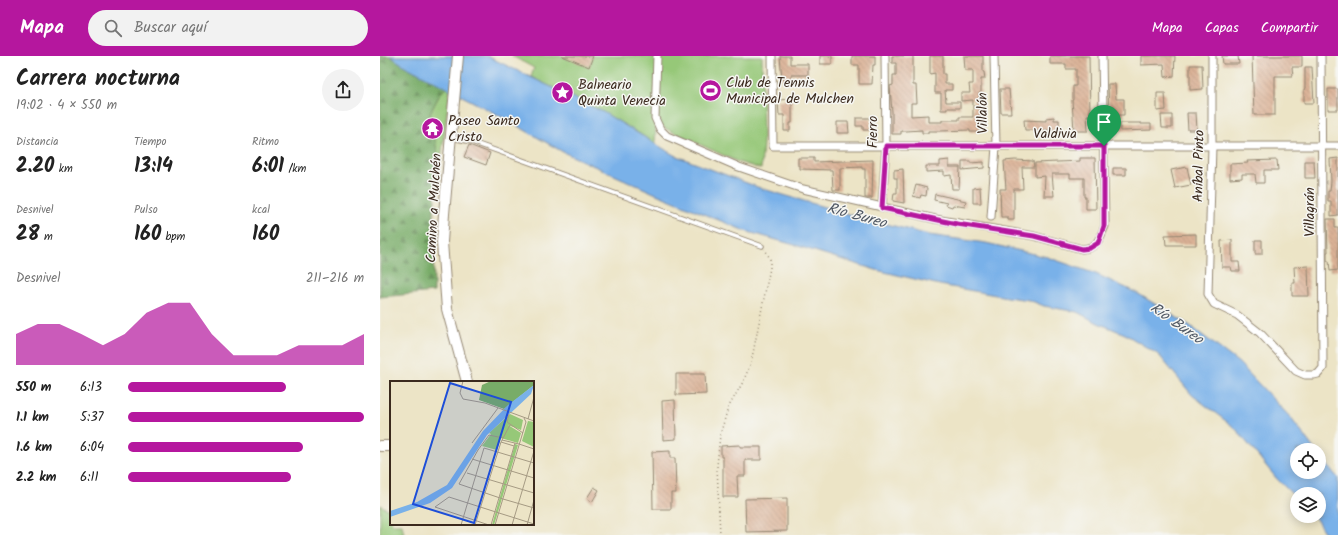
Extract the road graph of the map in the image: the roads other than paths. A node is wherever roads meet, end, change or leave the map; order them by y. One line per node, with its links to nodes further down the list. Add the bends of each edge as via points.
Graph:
1 (458, 56): 9 (main road, Camino a Mulchén)
2 (657, 56): 16 (street, via 655,118 660,130 667,136 783,183)
3 (772, 56): 10 (street, Valdivia, via 773,146)
4 (885, 56): 10 (street, Fierro)
5 (994, 56): 11 (street, Villalón)
6 (1102, 56): 12 (street)
7 (1212, 56): 13 (street, Aníbal Pinto)
8 (1321, 56): 14 (street, Villagrán)
9 (451, 138): 18 (lane, via 472,142); 20 (main road, Camino a Mulchén, via 442,242 447,309)
10 (886, 146): 11 (street, Valdivia); 16 (street, Fierro)
11 (996, 146): 12 (street, Valdivia); 17 (street, Villalón)
12 (1104, 146): 13 (street, Valdivia); 16 (street, via 1104,226 1098,243 1090,248 1082,249 1034,236 957,224)
13 (1212, 146): 14 (street, Valdivia); 19 (street, Aníbal Pinto, via 1208,294 1217,306 1237,315 1260,333 1296,371 1314,375)
14 (1322, 146): 15 (street, Valdivia); 19 (street, Villagrán)
15 (1338, 146)
16 (882, 208)
17 (991, 217)
18 (762, 246)
19 (1323, 368)
20 (467, 381)

